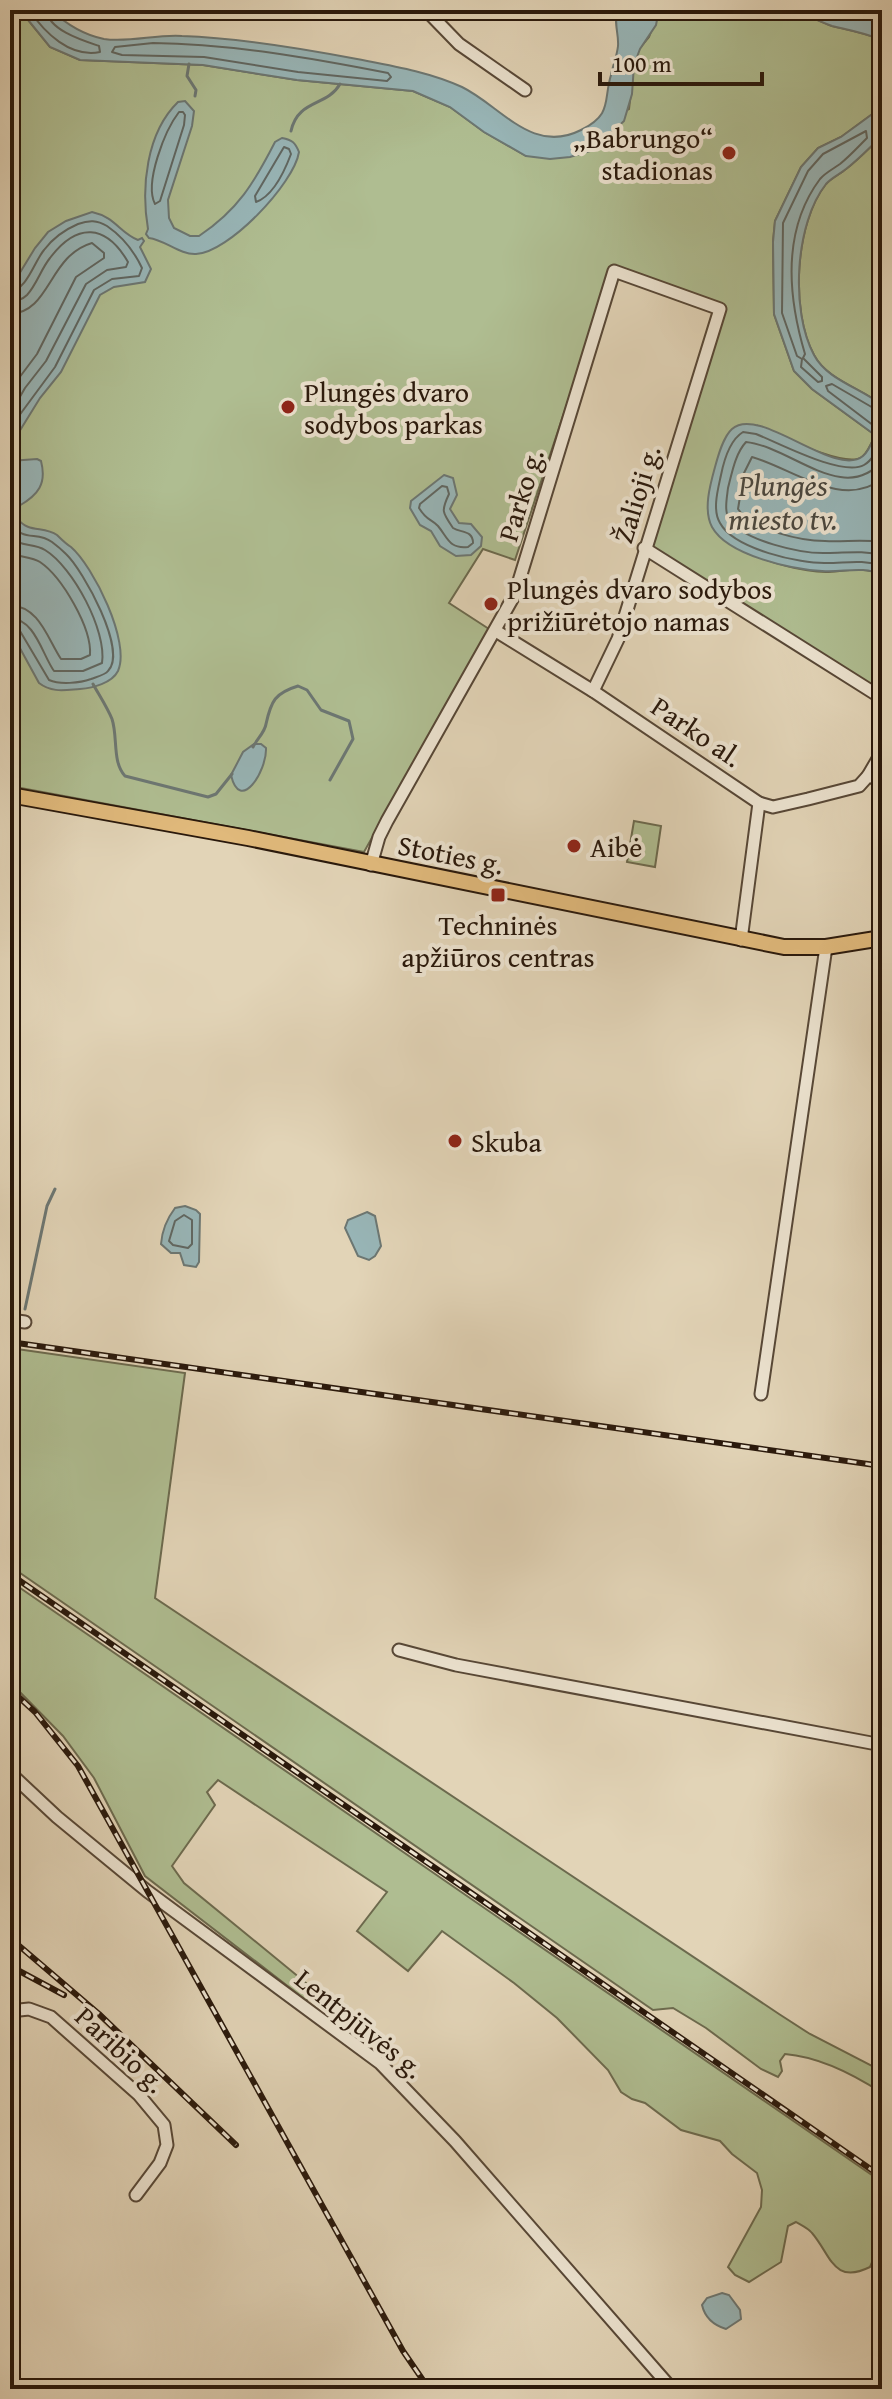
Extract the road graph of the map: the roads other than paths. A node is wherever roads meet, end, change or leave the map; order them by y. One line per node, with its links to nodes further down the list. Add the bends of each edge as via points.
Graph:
1 (426, 10): 2 (street, via 459,44)
2 (525, 90)
3 (720, 309): 4 (street, Žalioji g.); 5 (street, Parko g., via 614,271 515,594)
4 (644, 548): 6 (street, Žalioji g., via 618,639); 7 (street)
5 (496, 631): 6 (street, Parko al.); 13 (street, Parko g., via 387,821)
6 (593, 691): 12 (street, Parko al.)
7 (882, 698)
8 (882, 752): 9 (street)
9 (868, 776): 10 (street); 12 (street, Parko al., via 859,786 833,793 773,807)
10 (882, 780)
11 (10, 795): 13 (main road, Stoties g.)
12 (759, 803): 15 (street)
13 (371, 865): 15 (main road, Stoties g.)
14 (882, 938): 16 (main road, Stoties g.)
15 (741, 940): 16 (main road, Stoties g.)
16 (826, 947): 19 (street)
17 (10, 1320): 18 (street)
18 (25, 1322)
19 (761, 1394)
20 (399, 1650): 21 (street)
21 (882, 1745)
22 (10, 1773): 25 (street, Lentpjūvės g., via 147,1891 380,2063)
23 (10, 2011): 24 (street, Paribio g., via 29,2009 51,2017 139,2095 164,2125 167,2145 160,2163)
24 (136, 2195)
25 (672, 2389)

